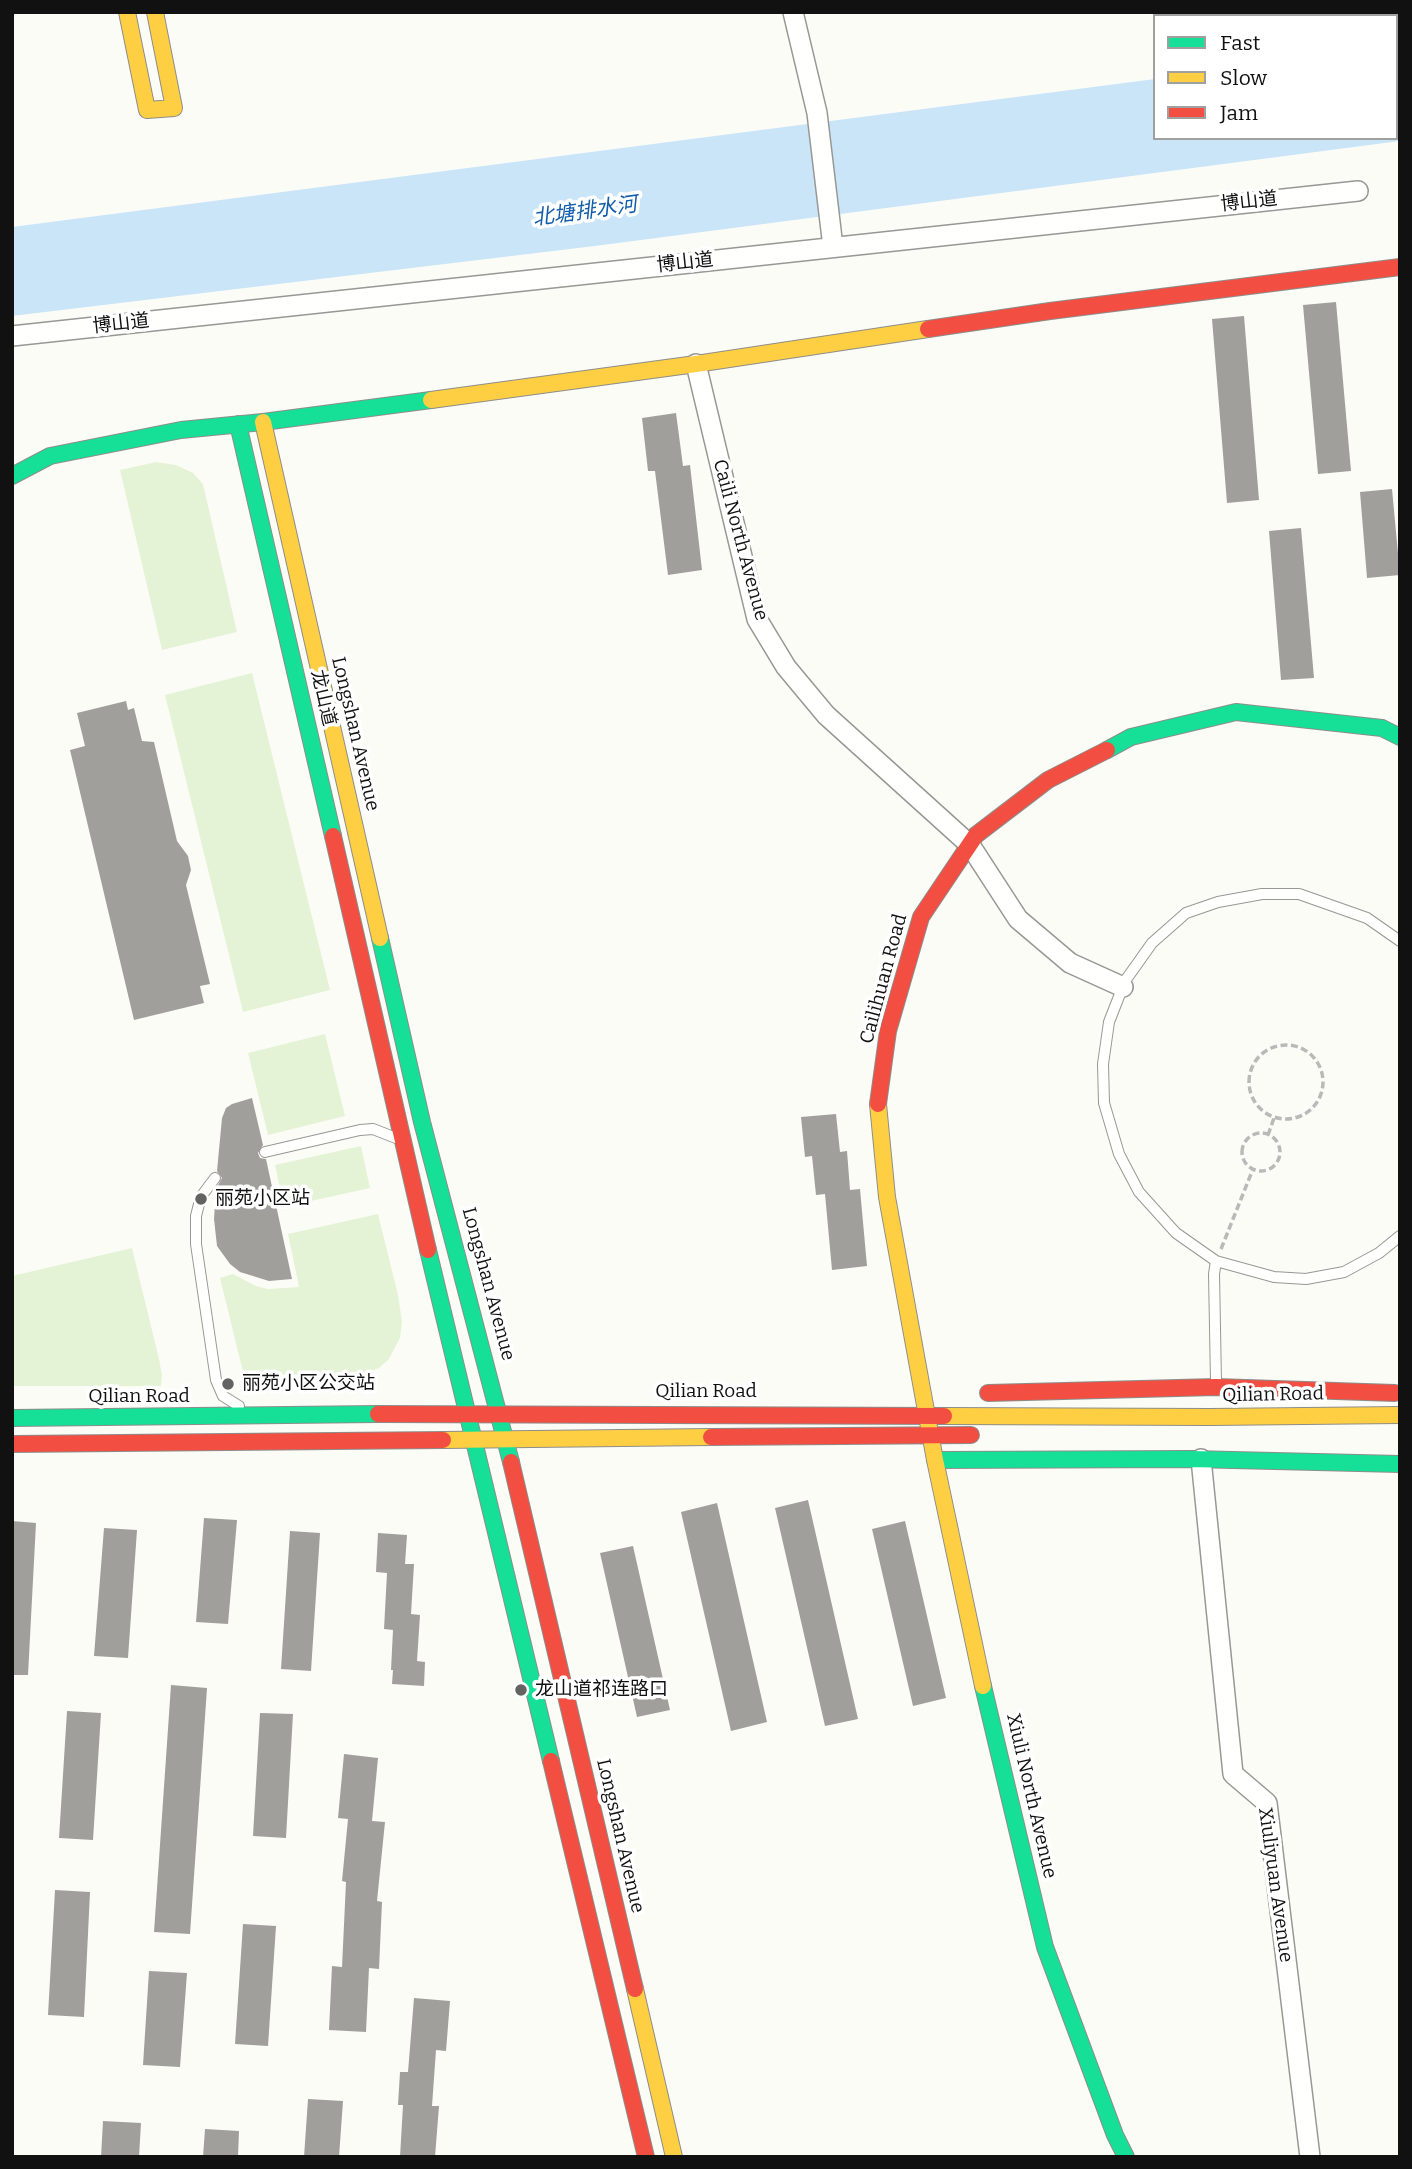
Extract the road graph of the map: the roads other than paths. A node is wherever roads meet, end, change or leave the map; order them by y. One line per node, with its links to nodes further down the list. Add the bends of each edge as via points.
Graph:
1 (127, 12): 2 (main road, via 147,110 174,108)
2 (155, 12)
3 (793, 12): 5 (street, via 817,113)
4 (1358, 191): 5 (street, 博山道)
5 (833, 247): 7 (street, 博山道)
6 (1400, 267): 8 (main road, via 1050,311)
7 (12, 336)
8 (696, 364): 9 (main road); 13 (street, Caili North Avenue, via 757,619 786,667 826,715)
9 (263, 422): 10 (main road); 25 (main road, Longshan Avenue, via 422,1122)
10 (238, 424): 11 (main road, via 181,430 50,456); 16 (main road, 龙山道)
11 (12, 476)
12 (1400, 737): 13 (main road, Cailihuan Road, via 1382,728 1236,712 1131,737 1048,780 976,835)
13 (970, 845): 15 (street, Caili North Avenue, via 1018,919 1041,941 1070,963); 26 (main road, Cailihuan Road, via 921,917 888,1031 877,1111 887,1197 930,1393)
14 (1400, 941): 15 (lane, via 1367,918 1299,894 1262,894 1186,913 1152,943)
15 (1123, 987): 20 (lane, via 1108,1022 1103,1064 1104,1103 1119,1154 1139,1192 1176,1233)
16 (404, 1145): 17 (lane, via 373,1129); 24 (main road)
17 (265, 1152)
18 (215, 1178): 28 (lane, via 203,1194 196,1216 195,1244 216,1380 227,1399)
19 (1400, 1236): 20 (lane, via 1344,1272 1306,1279 1274,1277)
20 (1216, 1261): 21 (lane)
21 (1216, 1387): 22 (main road); 23 (main road)
22 (975, 1393)
23 (1400, 1393)
24 (468, 1413): 25 (main road, Qilian Road); 28 (main road, Qilian Road); 34 (main road)
25 (500, 1413): 26 (main road, Qilian Road); 35 (main road, Longshan Avenue)
26 (926, 1413): 27 (main road, Qilian Road); 32 (main road, Cailihuan Road)
27 (1400, 1415)
28 (261, 1417): 29 (main road, Qilian Road)
29 (12, 1418)
30 (1160, 1433): 31 (main road, Qilian Road)
31 (1241, 1433)
32 (931, 1435): 33 (main road); 35 (main road); 38 (main road, Xiuli North Avenue)
33 (985, 1435)
34 (475, 1440): 35 (main road); 36 (main road); 40 (main road)
35 (506, 1440): 41 (main road, Longshan Avenue)
36 (12, 1444)
37 (1201, 1459): 38 (main road); 39 (main road); 43 (street, Xiuliyuan Avenue, via 1233,1774 1267,1803)
38 (935, 1460): 42 (main road, Xiuli North Avenue, via 969,1629 1045,1947)
39 (1400, 1464)
40 (646, 2157)
41 (674, 2157)
42 (1126, 2157)
43 (1310, 2157)

